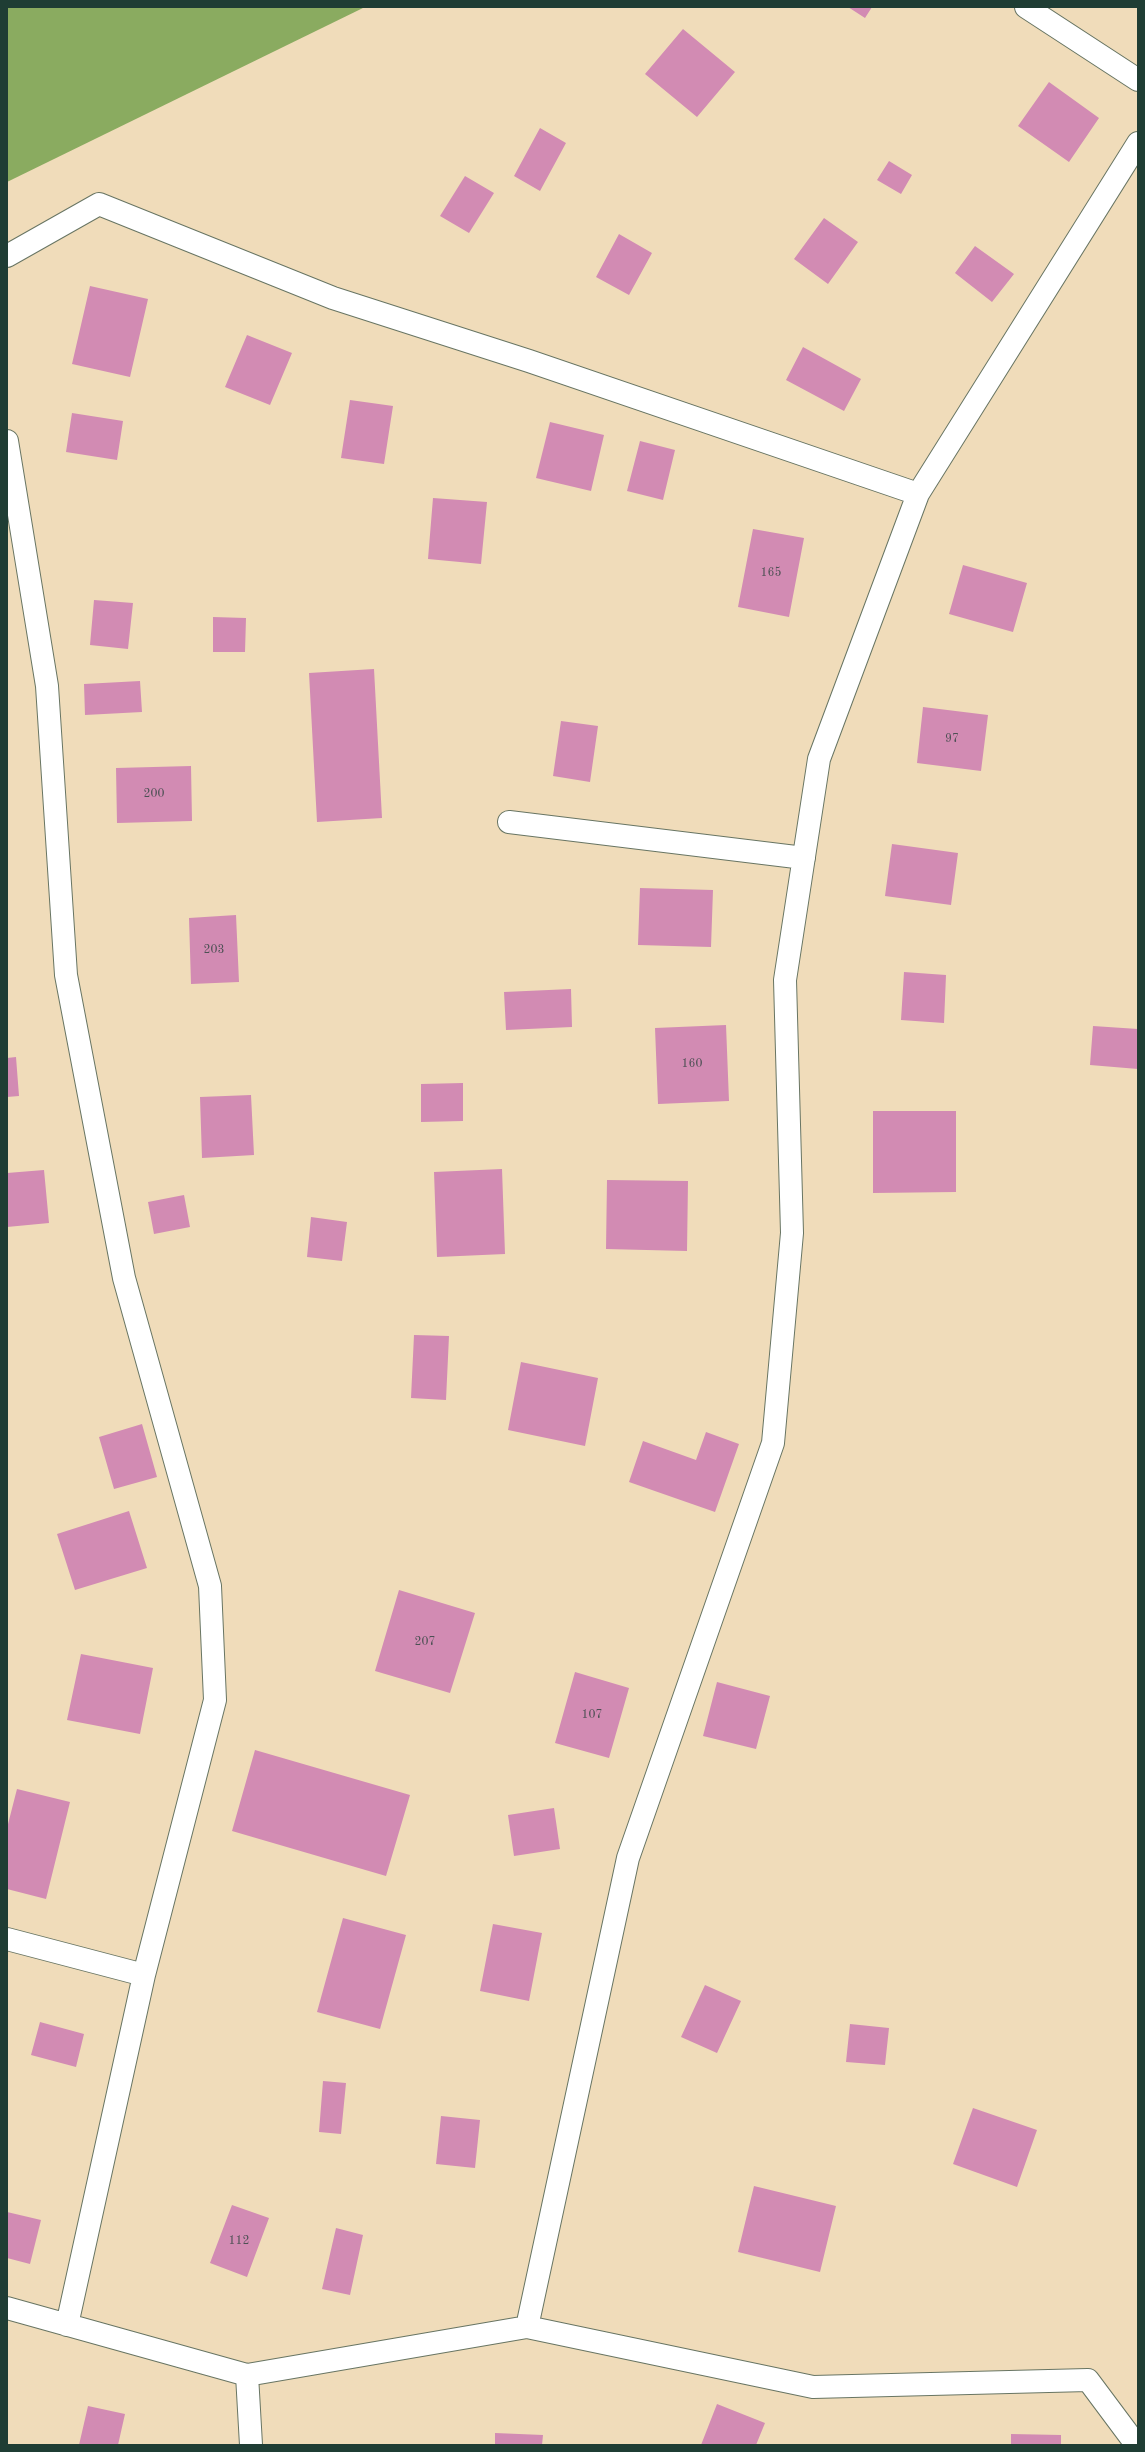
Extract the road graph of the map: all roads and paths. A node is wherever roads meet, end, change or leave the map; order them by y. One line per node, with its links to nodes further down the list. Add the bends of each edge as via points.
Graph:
1 (1026, 7): 2 (street)
2 (1138, 80)
3 (1138, 143): 6 (street)
4 (7, 256): 6 (street, via 99,204 333,298 536,363)
5 (7, 441): 10 (street, via 47,686 66,975 124,1278 210,1586 215,1700)
6 (918, 494): 8 (street, via 818,759)
7 (509, 822): 8 (street)
8 (804, 858): 13 (street, via 785,980 792,1232 773,1443 628,1858)
9 (7, 1939): 10 (street)
10 (144, 1975): 12 (street)
11 (7, 2308): 12 (street)
12 (67, 2325): 14 (street)
13 (527, 2327): 14 (street); 16 (street, via 814,2387 1088,2380)
14 (247, 2375): 15 (street)
15 (251, 2445)
16 (1134, 2445)

